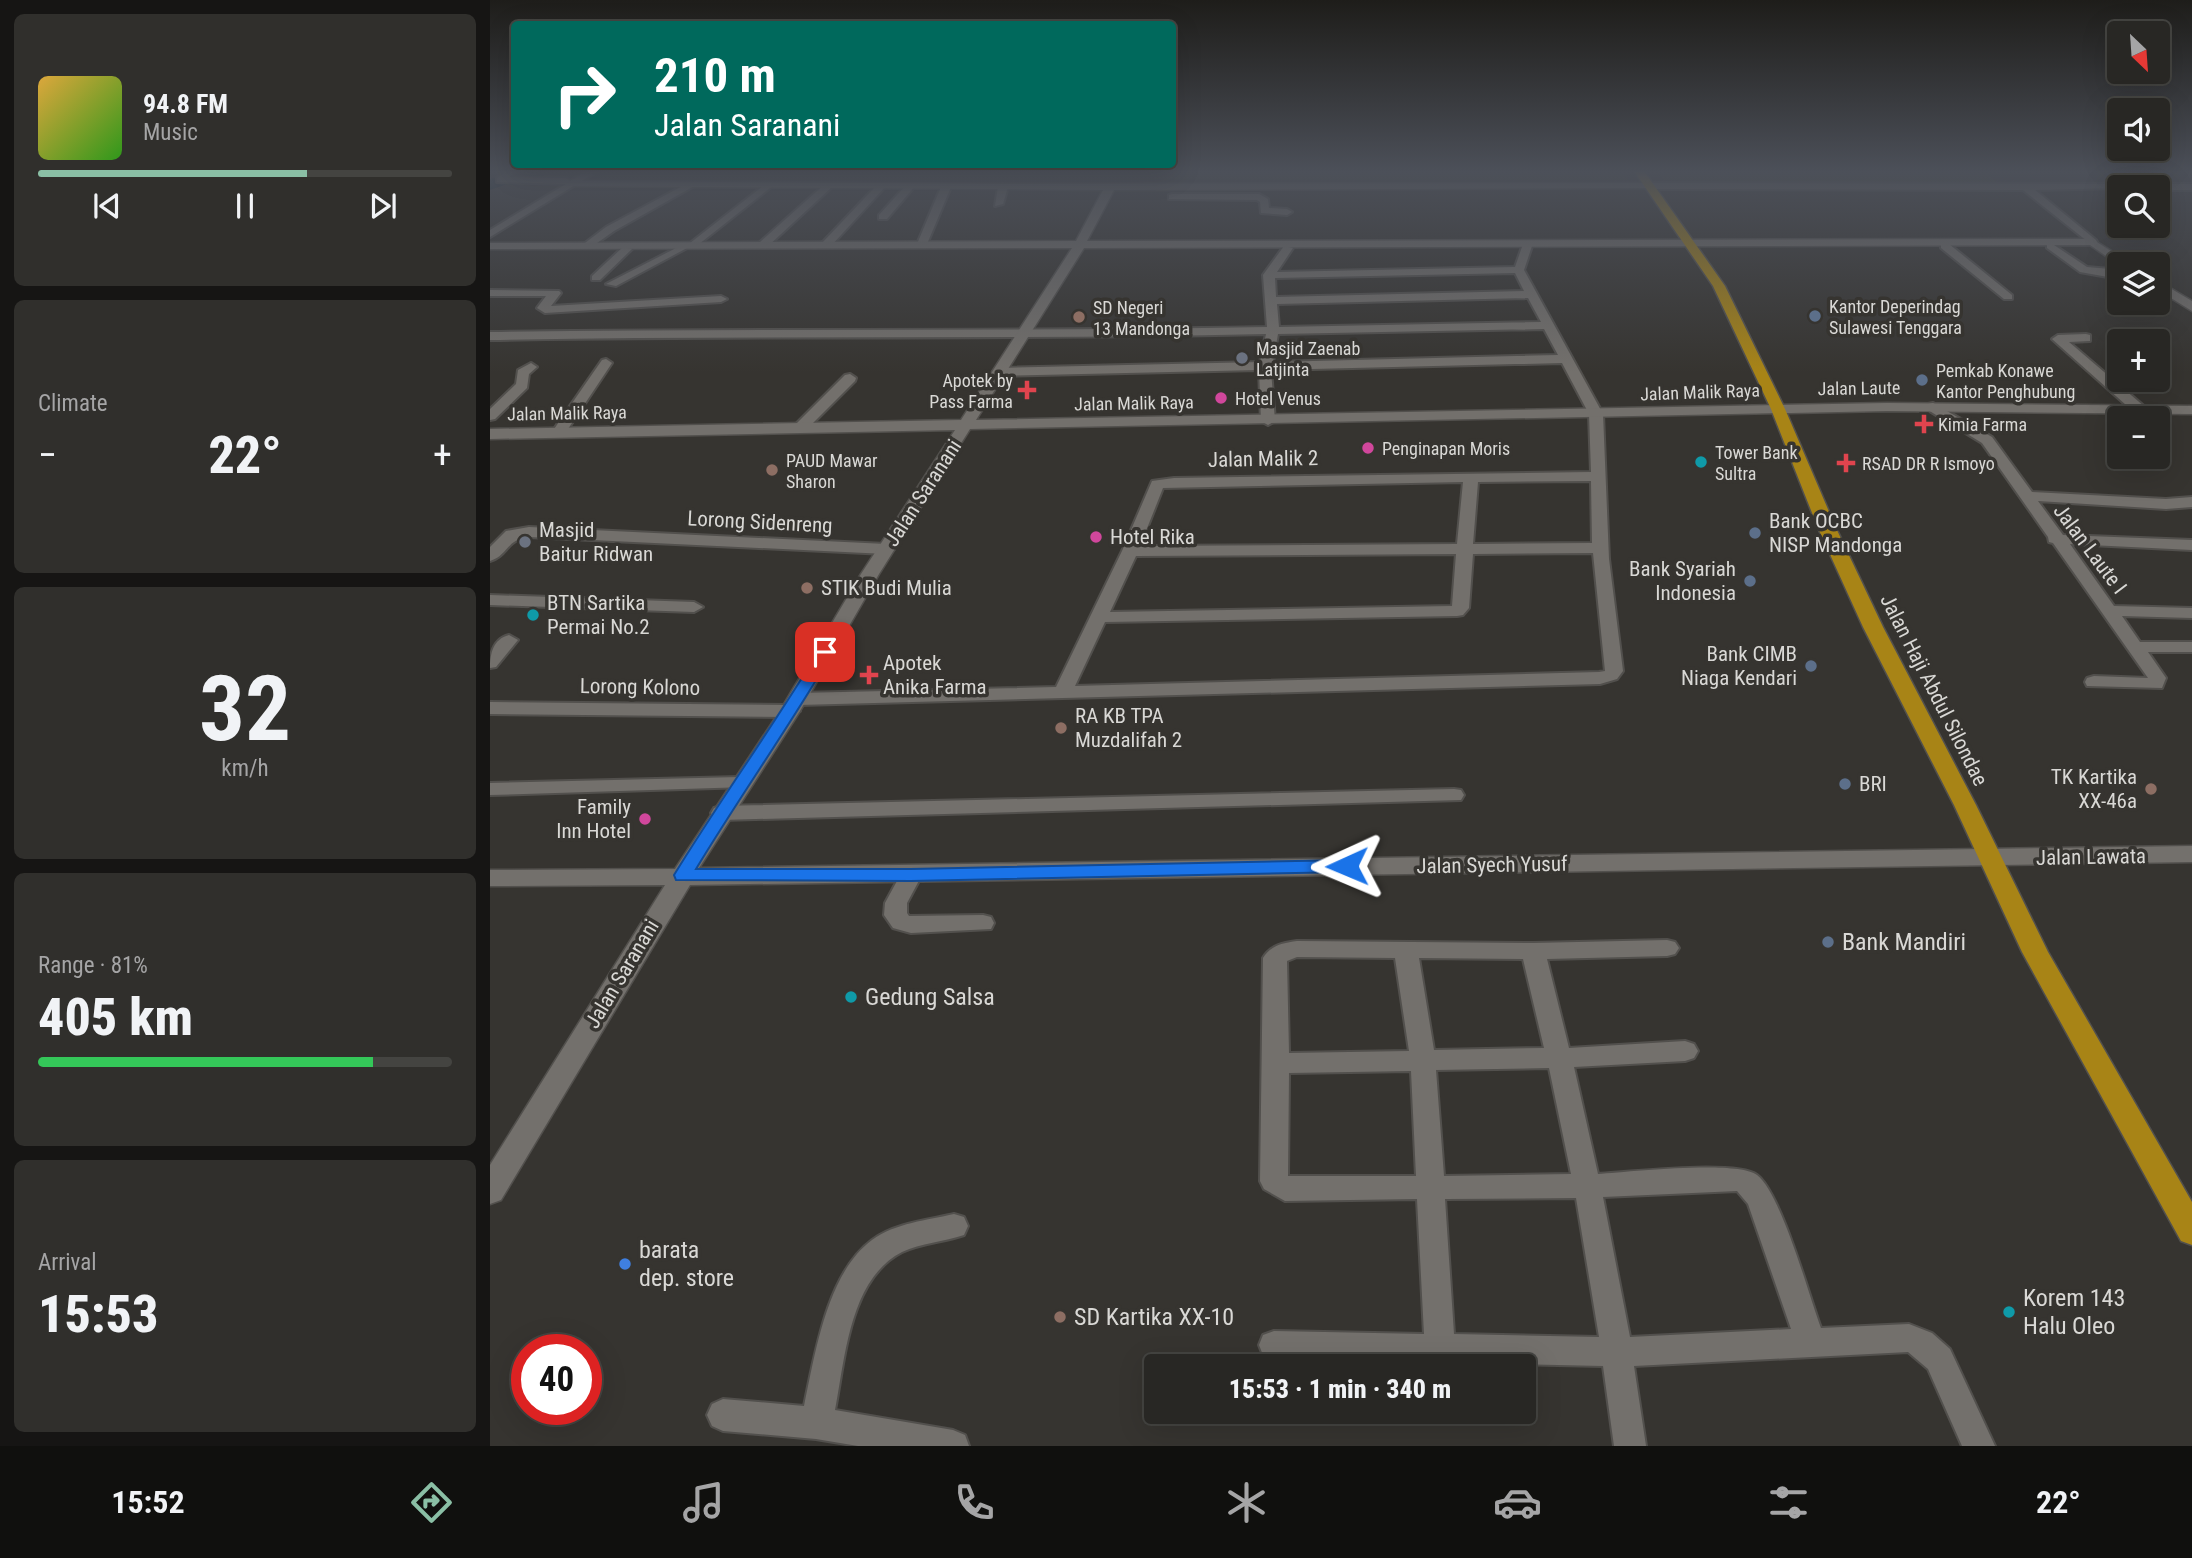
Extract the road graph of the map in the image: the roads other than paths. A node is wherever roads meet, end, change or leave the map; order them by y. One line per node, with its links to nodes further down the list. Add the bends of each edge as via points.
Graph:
1 (597, 238): 13 (street)
2 (697, 238): 19 (street)
3 (767, 238): 14 (street)
4 (832, 238): 12 (street)
5 (924, 238): 9 (street)
6 (1083, 238): 15 (street, Jalan Saranani)
7 (1685, 238): 10 (highway, Jalan Haji Abdul Silondae)
8 (2088, 238): 11 (street)
9 (922, 244): 12 (street); 15 (street)
10 (1689, 244): 11 (street); 15 (street); 16 (street); 17 (street); 55 (highway, Jalan Haji Abdul Silondae, via 1720,286)
11 (2095, 244): 18 (street); 23 (street)
12 (826, 245): 14 (street)
13 (586, 246): 19 (street); 20 (street)
14 (758, 246): 15 (street); 19 (street)
15 (1079, 246): 21 (street); 43 (street, Jalan Saranani)
16 (1527, 246): 21 (street); 24 (street)
17 (1945, 246): 18 (street); 32 (street)
18 (2050, 246): 25 (street, via 2084,270)
19 (686, 247): 22 (street); 28 (street)
20 (490, 248): 22 (street)
21 (1288, 248): 26 (street)
22 (627, 249): 27 (street)
23 (2107, 252)
24 (1519, 270): 26 (street); 31 (street)
25 (2107, 272)
26 (1269, 275): 34 (street)
27 (596, 278)
28 (612, 284)
29 (490, 293): 33 (street, via 555,293 545,310 637,308)
30 (2170, 293): 35 (street)
31 (1533, 294): 34 (street); 38 (street)
32 (2008, 297)
33 (721, 299)
34 (1272, 301): 39 (street)
35 (2192, 307)
36 (665, 316): 41 (street)
37 (622, 318): 40 (street)
38 (1550, 325): 39 (street); 47 (street)
39 (1273, 330): 43 (street); 50 (street)
40 (612, 333): 41 (street); 42 (street)
41 (657, 333): 43 (street)
42 (577, 334): 44 (street); 46 (street)
43 (1023, 334): 51 (street, Jalan Saranani)
44 (490, 336)
45 (2085, 338): 53 (street, via 2058,339)
46 (567, 352)
47 (1568, 359): 50 (street); 59 (street)
48 (606, 363): 64 (street)
49 (531, 367): 60 (street, via 523,373 522,385)
50 (1265, 368): 51 (street); 61 (street)
51 (999, 372): 62 (street, Jalan Saranani)
52 (850, 378): 63 (street)
53 (2135, 406)
54 (1933, 407): 55 (street, Jalan Laute); 56 (street, Jalan Laute); 68 (street, Jalan Laute I, via 1987,440)
55 (1778, 409): 59 (street, Jalan Malik Raya); 95 (highway, Jalan Haji Abdul Silondae, via 1873,627)
56 (2107, 410)
57 (2170, 410): 58 (street, Jalan Laute)
58 (2192, 410)
59 (1596, 414): 61 (street, Jalan Malik Raya); 66 (street)
60 (490, 416)
61 (1268, 421): 62 (street, Jalan Malik Raya)
62 (968, 425): 63 (street, Jalan Malik Raya); 73 (street, Jalan Saranani)
63 (800, 428): 64 (street, Jalan Malik Raya)
64 (559, 432): 65 (street, Jalan Malik Raya)
65 (490, 434)
66 (1599, 476): 67 (street, Jalan Malik 2); 71 (street)
67 (1471, 477): 74 (street); 75 (street, Jalan Malik 2, via 1160,483 1155,485)
68 (2025, 496): 69 (street); 70 (street, Jalan Laute I)
69 (2192, 502)
70 (2055, 539): 72 (street); 79 (street, Jalan Laute I)
71 (1601, 548): 74 (street); 87 (street, Lorong Kolono, via 1614,674 1607,678)
72 (2189, 548)
73 (886, 549): 76 (street, Lorong Sidenreng, via 529,531 507,538); 88 (street, Jalan Saranani)
74 (1466, 549): 75 (street); 81 (street, via 1460,608 1452,612)
75 (1130, 551): 81 (street, Jalan Malik 2)
76 (490, 556)
77 (490, 600): 78 (street)
78 (694, 607)
79 (2110, 611): 80 (street); 83 (street, Jalan Laute I)
80 (2192, 613)
81 (1098, 617): 87 (street, Jalan Malik 2)
82 (509, 640): 85 (street)
83 (2136, 647): 84 (street); 86 (street, Jalan Laute I, via 2157,678 2155,684)
84 (2192, 647)
85 (490, 663)
86 (2094, 682)
87 (1063, 692): 88 (street, Lorong Kolono)
88 (794, 705): 89 (street, Lorong Kolono); 90 (street, Jalan Saranani)
89 (490, 708)
90 (740, 783): 91 (street); 93 (street, Jalan Saranani)
91 (490, 789)
92 (1454, 795): 93 (street)
93 (721, 813): 96 (street, Jalan Saranani)
94 (2192, 854): 95 (street, Jalan Lawata)
95 (1990, 859): 97 (street, Jalan Syech Yusuf); 111 (highway, Jalan Haji Abdul Silondae, via 2041,963)
96 (683, 875): 97 (street, Jalan Syech Yusuf); 98 (street, Jalan Syech Yusuf); 109 (street, Jalan Saranani)
97 (911, 875): 99 (street, via 896,903 895,915 901,922)
98 (490, 878)
99 (983, 923)
100 (1667, 948): 102 (street)
101 (1406, 950): 102 (street); 105 (street); 106 (street, via 1297,949 1276,956)
102 (1532, 951): 104 (street)
103 (1685, 1051): 104 (street)
104 (1560, 1058): 105 (street); 108 (street)
105 (1423, 1059): 106 (street); 107 (street)
106 (1276, 1063): 107 (street, via 1272,1176 1277,1185 1285,1189)
107 (1432, 1186): 108 (street); 114 (street)
108 (1585, 1186): 112 (street, via 1735,1179 1747,1183 1760,1198); 115 (street)
109 (490, 1191)
110 (954, 1226): 117 (street, via 883,1248 860,1272 845,1300)
111 (2192, 1231)
112 (1811, 1343): 115 (street); 120 (street, via 1909,1338 1921,1343 1939,1359)
113 (1274, 1345): 114 (street)
114 (1440, 1349): 115 (street)
115 (1618, 1352): 119 (street)
116 (723, 1415): 117 (street)
117 (816, 1423): 118 (street)
118 (953, 1446)
119 (1630, 1446)
120 (1979, 1446)

